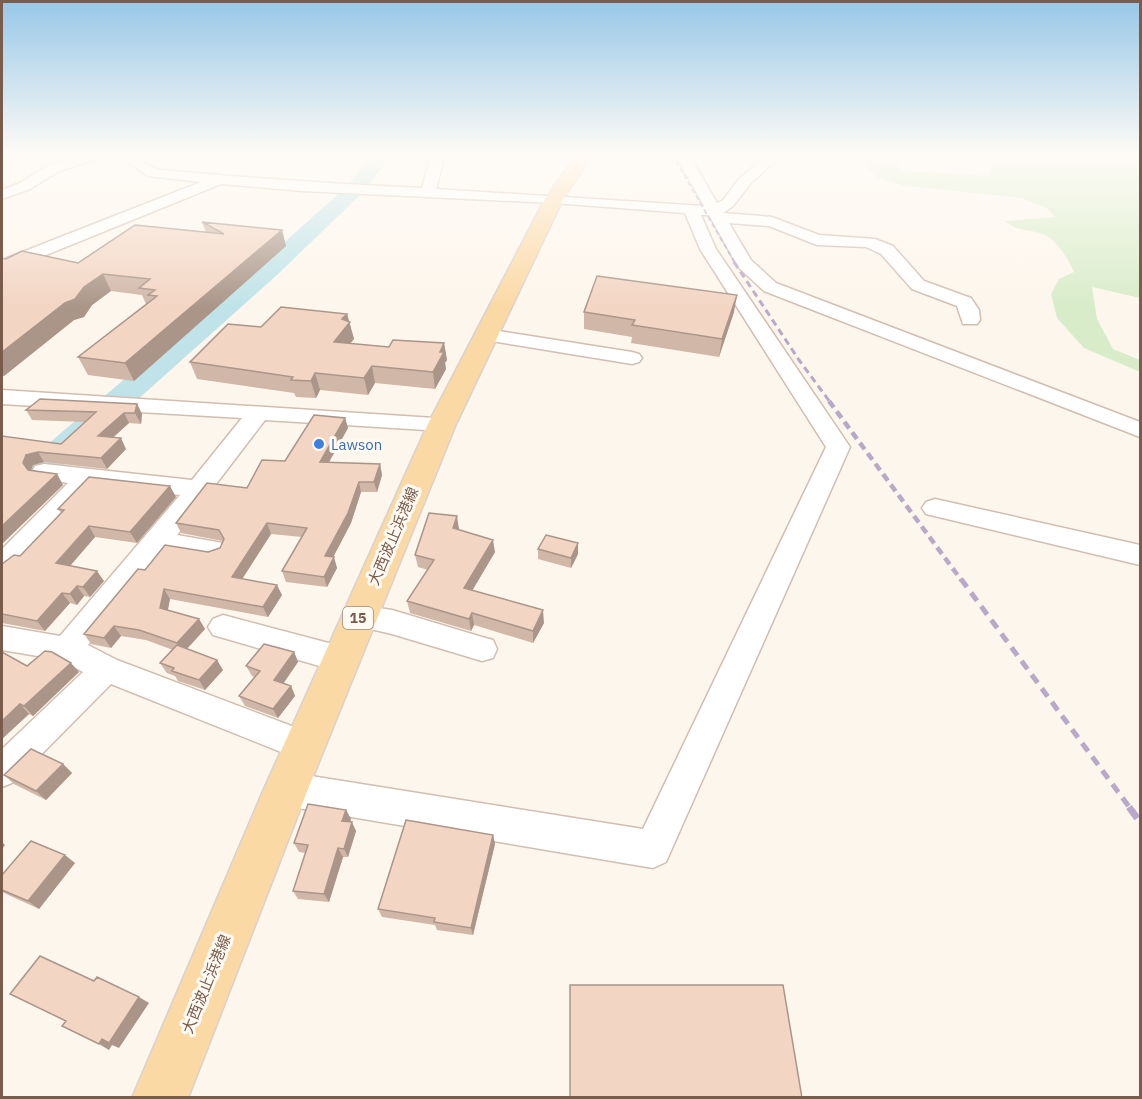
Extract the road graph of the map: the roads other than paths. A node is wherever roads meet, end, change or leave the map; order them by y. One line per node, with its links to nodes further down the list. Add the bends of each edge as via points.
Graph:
1 (154, 205): 7 (street)
2 (551, 205): 9 (main road, 大西波止浜港線 / 15)
3 (623, 205): 6 (street)
4 (705, 205): 6 (street)
5 (723, 205): 6 (street)
6 (708, 213): 8 (street, via 772,222 817,240 869,242 887,250 918,285 964,302 970,310); 14 (street, via 744,264 770,287); 32 (street, via 708,249 838,447 652,849)
7 (13, 262)
8 (970, 320)
9 (486, 334): 10 (street); 13 (main road, 大西波止浜港線 / 15)
10 (632, 358)
11 (2, 397): 12 (street)
12 (259, 412): 13 (street); 17 (street)
13 (442, 424): 23 (main road, 大西波止浜港線 / 15)
14 (1140, 430)
15 (44, 472): 16 (street)
16 (88, 477): 17 (street); 22 (street)
17 (199, 489): 19 (street)
18 (935, 508): 21 (street)
19 (157, 542): 20 (street); 26 (street)
20 (213, 550)
21 (1140, 555)
22 (2, 565)
23 (359, 616): 27 (street); 28 (main road, 大西波止浜港線 / 15)
24 (223, 627): 28 (street)
25 (2, 638): 26 (street)
26 (66, 649): 29 (street)
27 (482, 649)
28 (340, 659): 30 (main road, 大西波止浜港線 / 15)
29 (106, 669): 30 (street); 31 (street)
30 (306, 747): 32 (main road, 大西波止浜港線 / 15)
31 (2, 771)
32 (286, 789): 33 (main road, 大西波止浜港線 / 15)
33 (160, 1098)

